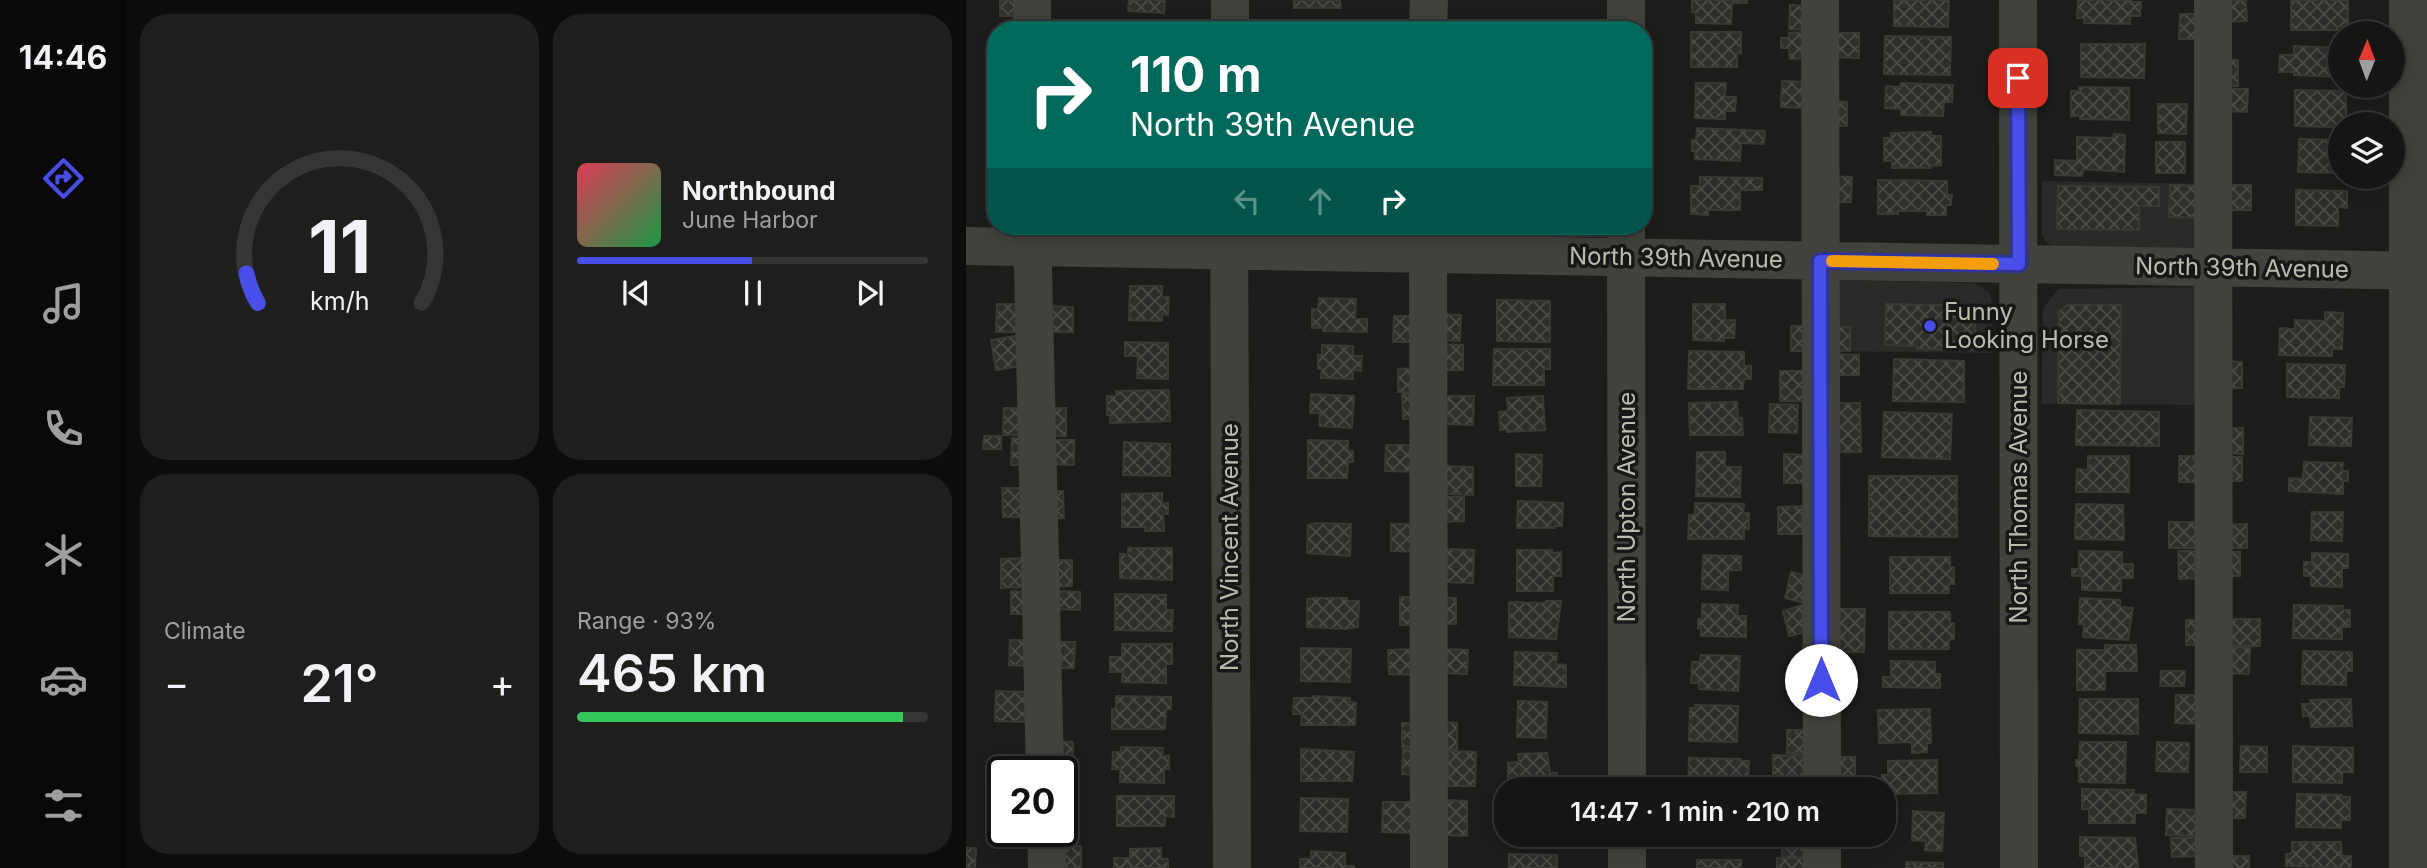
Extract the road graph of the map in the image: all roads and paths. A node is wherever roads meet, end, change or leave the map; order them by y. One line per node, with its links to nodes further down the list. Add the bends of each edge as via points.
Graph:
1 (1032, 0): 9 (street)
2 (1230, 0): 10 (street)
3 (1429, 0): 11 (street)
4 (1626, 0): 12 (street)
5 (1820, 0): 18 (street)
6 (2018, 0): 19 (street, North Thomas Avenue)
7 (2213, 0): 20 (street)
8 (2408, 0): 21 (street)
9 (1032, 21)
10 (1230, 21)
11 (1429, 21)
12 (1626, 21)
13 (1032, 236): 14 (street, North 39th Avenue); 17 (street, North 39th Avenue); 22 (street)
14 (1229, 238): 15 (street, North 39th Avenue); 29 (street, North Vincent Avenue)
15 (1428, 240): 16 (street, North 39th Avenue); 30 (street)
16 (1626, 242): 18 (street, North 39th Avenue); 23 (street, North Upton Avenue)
17 (966, 246)
18 (1820, 261): 19 (street, North 39th Avenue); 24 (street)
19 (2019, 264): 20 (street, North 39th Avenue); 33 (street, North Thomas Avenue)
20 (2214, 268): 21 (street, North 39th Avenue); 34 (street)
21 (2417, 271): 35 (street)
22 (1045, 756)
23 (1627, 777)
24 (1822, 777)
25 (1046, 847): 28 (street)
26 (1627, 847): 31 (street)
27 (1822, 847): 32 (street)
28 (1047, 868)
29 (1232, 868)
30 (1429, 868)
31 (1627, 868)
32 (1822, 868)
33 (2019, 868)
34 (2214, 868)
35 (2408, 868)

